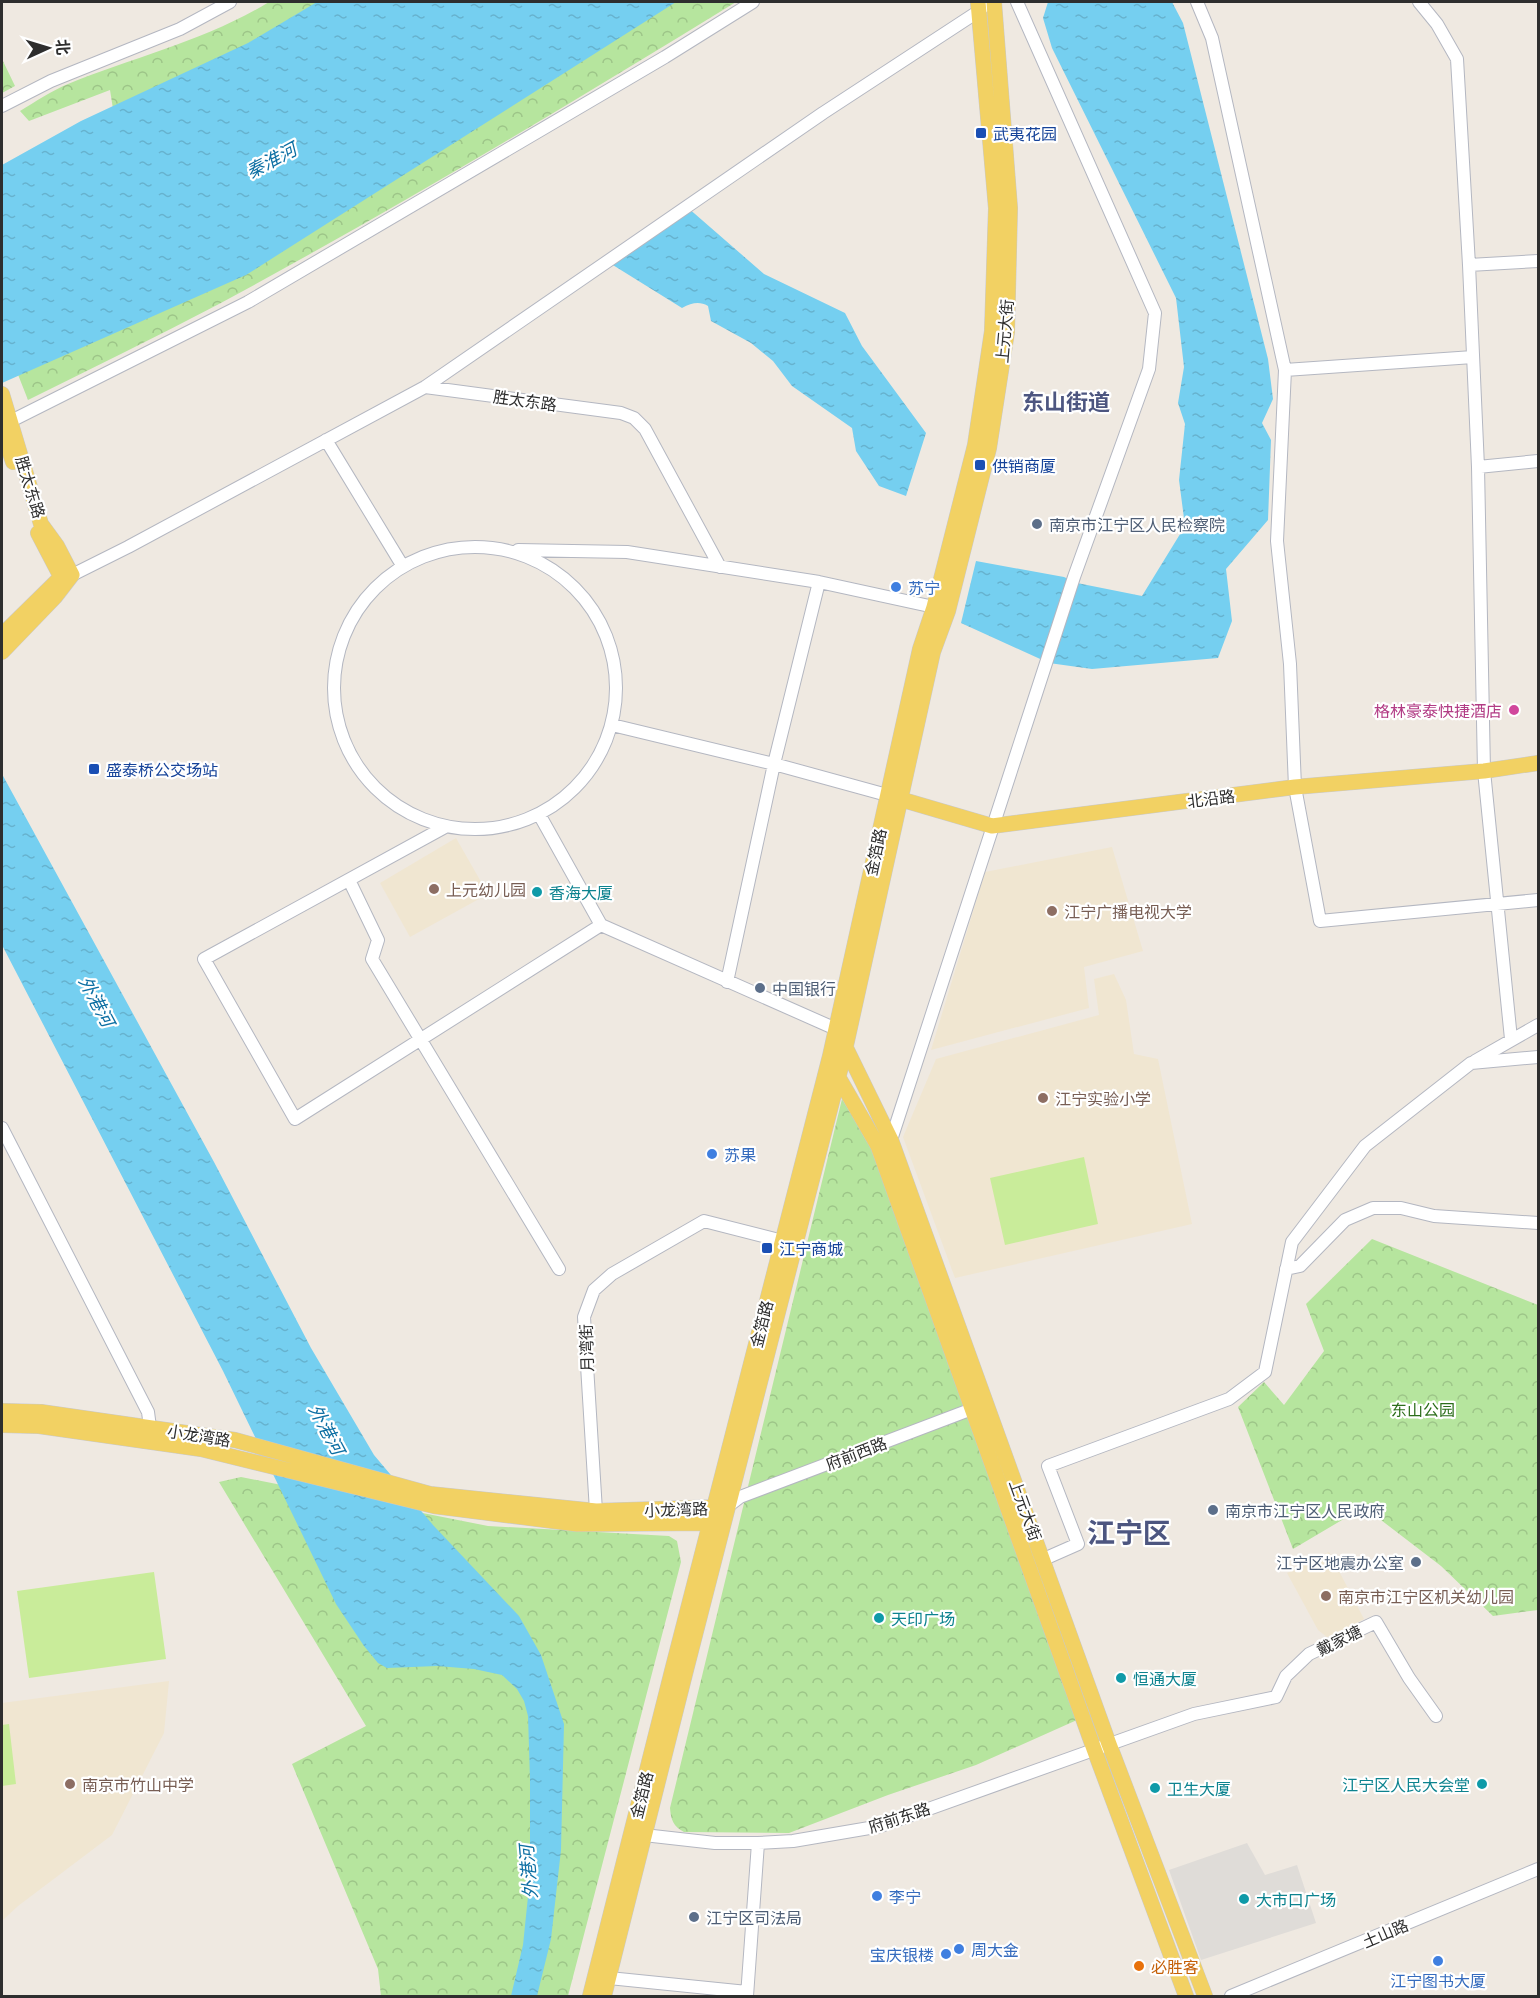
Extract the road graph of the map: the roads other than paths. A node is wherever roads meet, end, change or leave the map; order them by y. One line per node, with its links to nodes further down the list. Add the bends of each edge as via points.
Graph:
1 (230, 2): 8 (street, via 180,30 51,81)
2 (753, 2): 14 (street, via 248,302)
3 (994, 2): 25 (main road, 上元大街, via 1010,208 1006,332 989,448 948,611)
4 (1017, 2): 34 (street, via 1155,313 1149,369 1074,577)
5 (1197, 2): 12 (street, via 1212,38)
6 (1419, 2): 10 (street, via 1457,59)
7 (982, 5): 13 (street); 23 (main road, 上元大街, via 996,208 992,331 975,445)
8 (2, 106)
9 (1539, 261): 10 (street)
10 (1469, 265): 11 (street)
11 (1473, 357): 12 (street); 17 (street)
12 (1285, 370): 31 (street, via 1277,541 1290,664)
13 (425, 387): 15 (street); 20 (street, 胜太东路, via 621,413 634,418 645,429)
14 (4, 415): 21 (main road, 胜太东路, via 33,524)
15 (326, 440): 19 (street); 21 (street)
16 (1539, 461): 17 (street)
17 (1478, 466): 30 (street)
18 (513, 550): 19 (street, via 475,545 437,550); 20 (street, via 627,552); 27 (street, via 548,566 583,595 607,634 617,679)
19 (402, 565): 35 (street, via 365,597 342,639 333,687 339,725 364,777 400,809)
20 (720, 567): 22 (street)
21 (66, 576): 24 (main road); 26 (main road, via 55,597)
22 (819, 582): 23 (street); 29 (street)
23 (934, 607): 25 (main road, 上元大街)
24 (2, 635)
25 (926, 651): 32 (main road, 金箔路)
26 (2, 652)
27 (612, 725): 29 (street); 33 (street, via 599,758 578,786)
28 (1539, 763): 30 (main road, 北沿路)
29 (774, 764): 32 (street); 40 (street)
30 (1484, 771): 31 (main road, 北沿路); 38 (street)
31 (1294, 787): 34 (main road, 北沿路); 38 (street, via 1320,921)
32 (893, 797): 34 (main road, 北沿路); 42 (main road, 金箔路); 45 (main road, 金箔路)
33 (539, 814): 35 (street, via 518,824 481,830); 39 (street)
34 (992, 826): 51 (street)
35 (445, 827): 36 (street)
36 (349, 880): 44 (street, via 378,939 372,959); 44 (street, via 204,959 296,1119)
37 (1539, 900): 38 (street)
38 (1498, 903): 43 (street)
39 (601, 925): 40 (street); 44 (street)
40 (727, 982): 42 (street)
41 (1539, 1025): 43 (street)
42 (836, 1029): 45 (main road, 上元大街); 46 (main road, 金箔路)
43 (1511, 1039): 48 (street)
44 (421, 1040): 54 (street)
45 (846, 1048): 49 (main road, 金箔路); 51 (main road, 上元大街)
46 (830, 1056): 49 (main road, 上元大街); 53 (main road, 金箔路)
47 (1539, 1057): 48 (street)
48 (1471, 1063): 55 (street, via 1365,1146 1292,1242)
49 (838, 1079): 56 (main road, 上元大街, via 878,1146); 62 (main road, 金箔路)
50 (2, 1128): 59 (street, via 148,1412)
51 (891, 1140): 56 (main road, 上元大街)
52 (1539, 1223): 55 (street, via 1373,1208 1345,1220 1300,1266)
53 (783, 1241): 61 (street, 月湾街, via 704,1221 612,1274 594,1290 584,1317); 62 (main road, 金箔路)
54 (559, 1269)
55 (1286, 1269): 63 (street, via 1265,1372 1229,1399 1048,1466 1078,1544)
56 (980, 1406): 62 (street, 府前西路, via 740,1497); 63 (main road, 上元大街); 66 (main road, 上元大街)
57 (2, 1411): 59 (main road, 小龙湾路, via 41,1412)
58 (2, 1425): 59 (main road, 小龙湾路)
59 (148, 1434): 60 (main road, 小龙湾路, via 202,1442 235,1440)
60 (432, 1500): 61 (main road, 小龙湾路); 62 (main road, 小龙湾路, via 577,1524)
61 (596, 1511): 62 (main road, 小龙湾路)
62 (717, 1512): 67 (main road, 金箔路); 72 (main road, 金箔路)
63 (1044, 1559): 65 (main road, 上元大街)
64 (1436, 1716): 65 (street, 戴家塘, via 1376,1622 1310,1654 1286,1676 1276,1697 1194,1714)
65 (1109, 1744): 66 (street, 府前东路); 75 (main road, 上元大街)
66 (1095, 1749): 68 (street, 府前东路, via 880,1826); 74 (main road, 上元大街)
67 (644, 1835): 68 (street, 府前东路, via 715,1843); 70 (main road, 金箔路)
68 (758, 1843): 71 (street)
69 (1539, 1869): 76 (street, 土山路)
70 (609, 1978): 71 (street); 73 (main road, 金箔路)
71 (747, 1994)
72 (590, 1996)
73 (604, 1996)
74 (1186, 1996)
75 (1205, 1996)
76 (1231, 1996)

